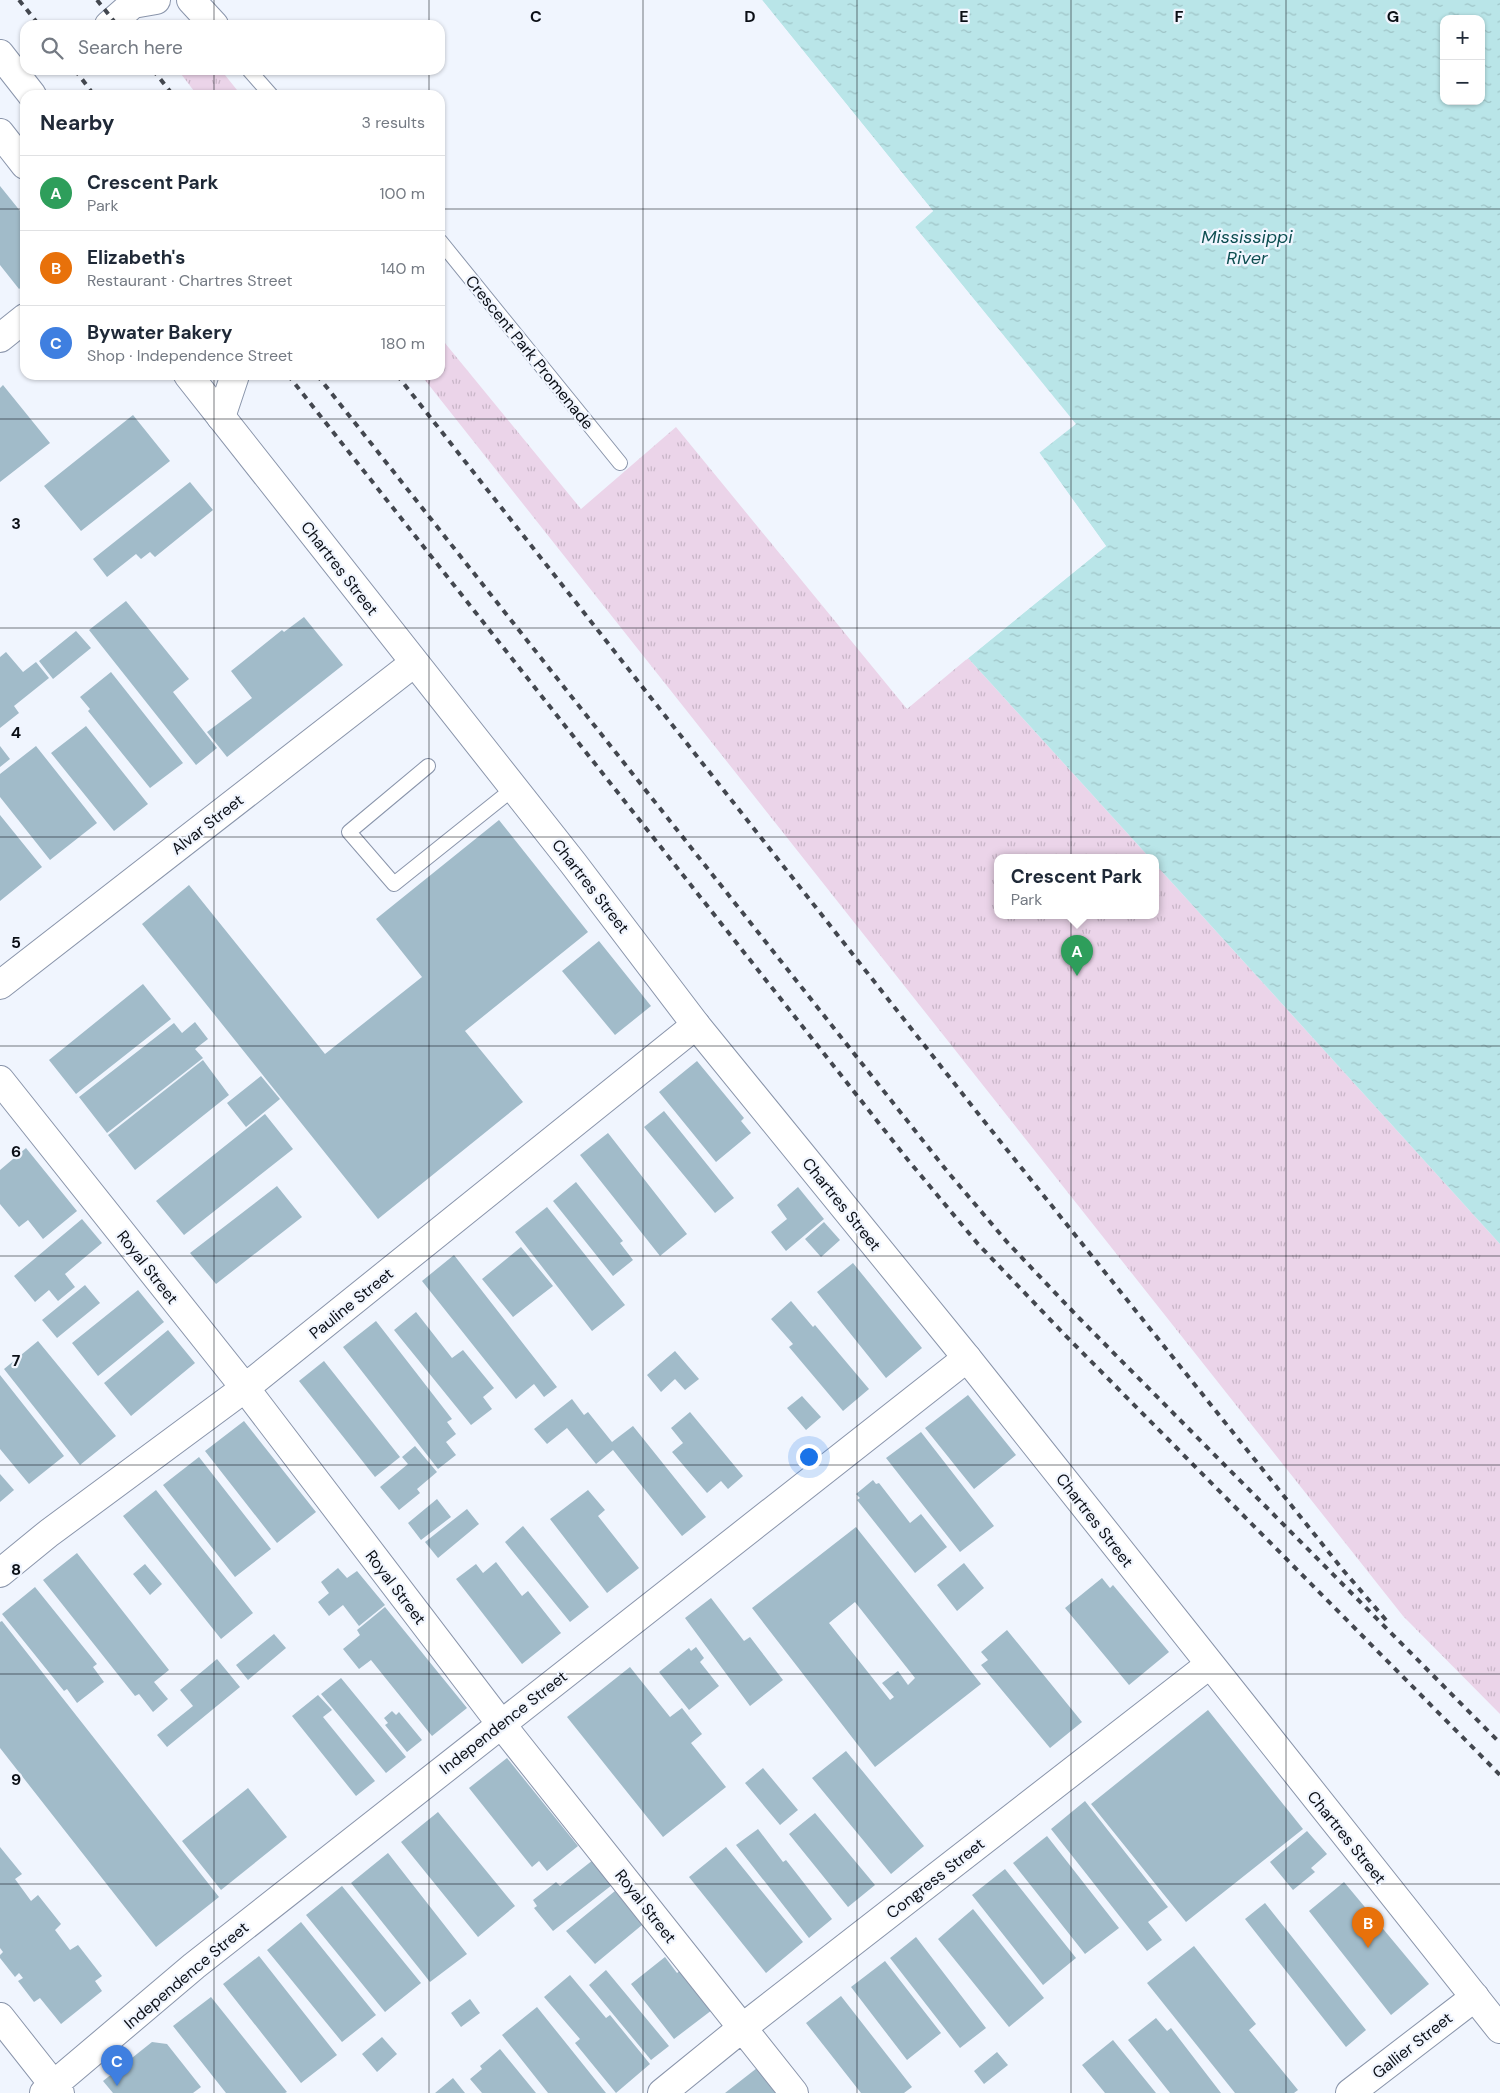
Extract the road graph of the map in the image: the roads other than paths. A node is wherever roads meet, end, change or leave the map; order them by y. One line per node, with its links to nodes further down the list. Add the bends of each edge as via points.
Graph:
1 (190, 0): 4 (street)
2 (140, 1): 3 (street)
3 (115, 20)
4 (209, 20)
5 (0, 54): 6 (street)
6 (20, 73)
7 (254, 75): 8 (lane)
8 (267, 90)
9 (0, 133): 10 (street)
10 (20, 159)
11 (445, 247): 17 (lane, Crescent Park Promenade)
12 (20, 322): 13 (street)
13 (0, 338)
14 (192, 380): 16 (street, Chartres Street)
15 (232, 380): 16 (street)
16 (221, 417): 18 (street, Chartres Street)
17 (620, 463)
18 (414, 663): 20 (street, Chartres Street); 21 (street, Alvar Street)
19 (428, 766): 20 (lane, via 349,832 394,884)
20 (514, 788): 22 (street, Chartres Street)
21 (0, 985)
22 (696, 1025): 24 (street, Chartres Street); 25 (street, Pauline Street)
23 (0, 1080): 25 (street, Royal Street)
24 (967, 1358): 27 (street, Chartres Street); 28 (street, Independence Street)
25 (245, 1388): 26 (street, Pauline Street); 28 (street, Royal Street)
26 (0, 1573)
27 (1209, 1665): 29 (street, Chartres Street); 31 (street, Congress Street)
28 (501, 1724): 31 (street, Royal Street); 33 (street, Independence Street, via 194,1966)
29 (1474, 1997): 32 (street, Chartres Street); 36 (street, Gallier Street)
30 (0, 2017): 33 (street)
31 (742, 2028): 34 (street, Congress Street); 35 (street, Royal Street)
32 (1500, 2029)
33 (53, 2091)
34 (662, 2093)
35 (794, 2093)
36 (1350, 2093)

